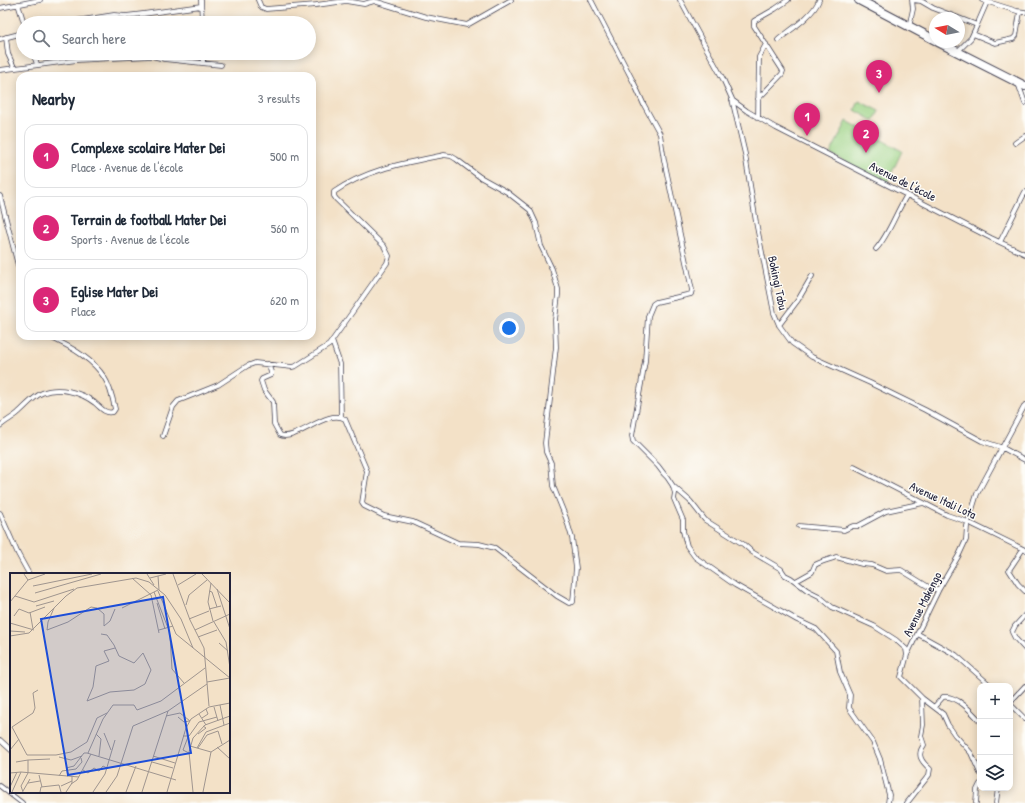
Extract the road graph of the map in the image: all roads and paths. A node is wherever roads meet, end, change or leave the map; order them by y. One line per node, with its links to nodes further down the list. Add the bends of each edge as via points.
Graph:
1 (40, 0): 12 (street)
2 (201, 0): 13 (street)
3 (258, 0): 4 (street, via 261,7 266,9 346,1 364,4 374,1 434,19 467,25)
4 (511, 0)
5 (591, 0): 64 (street, via 660,134 692,290 691,294 656,302 651,307 632,436 633,442 658,466)
6 (680, 0): 39 (street, Bokingi Tabu)
7 (788, 0): 27 (street, via 754,21 754,26)
8 (819, 0): 26 (street, via 810,14)
9 (859, 0): 20 (highway)
10 (913, 0): 19 (street); 20 (street)
11 (984, 1): 15 (street); 19 (street)
12 (18, 4): 14 (street); 16 (street)
13 (201, 6): 17 (street, via 137,15); 18 (street)
14 (0, 8)
15 (1023, 12): 21 (street, via 1013,39 995,43)
16 (22, 16)
17 (108, 16)
18 (202, 16)
19 (976, 24): 21 (street)
20 (909, 27): 24 (highway)
21 (973, 34): 29 (street)
22 (16, 35): 23 (street)
23 (6, 37): 25 (street); 36 (street, via 8,54)
24 (929, 37)
25 (0, 39)
26 (778, 40)
27 (766, 44): 40 (street, via 759,58); 40 (street, via 783,73)
28 (950, 48): 29 (highway)
29 (958, 52): 38 (highway)
30 (36, 60): 34 (street)
31 (77, 60): 34 (street)
32 (177, 60): 33 (street)
33 (203, 62): 35 (street)
34 (37, 64): 36 (street)
35 (221, 65)
36 (14, 67): 37 (street)
37 (0, 70)
38 (1021, 84): 41 (street)
39 (732, 99): 42 (street, Avenue de l'école); 53 (street, Bokingi Tabu, via 745,154 774,313)
40 (758, 99): 42 (street)
41 (1025, 103)
42 (758, 118): 46 (street, Avenue de l'école)
43 (1025, 136): 44 (street)
44 (1015, 143)
45 (1025, 192): 48 (street)
46 (907, 195): 48 (street, Avenue de l'école); 49 (street)
47 (0, 196): 51 (street)
48 (1000, 242): 50 (street, Avenue de l'école)
49 (876, 249)
50 (1025, 254)
51 (16, 258)
52 (812, 276): 53 (street)
53 (779, 325): 61 (street, Bokingi Tabu, via 796,347 812,357 918,407 988,444)
54 (58, 340): 59 (street, via 82,355 98,370 106,381 115,410 106,412 94,402 70,391 54,391 37,396)
55 (332, 341): 56 (street, via 326,348 296,366); 58 (street, via 340,364); 58 (street, via 388,263 389,256 384,246 334,196 334,192 344,185 387,167 448,156 507,192 530,210 558,289 556,349 545,443 551,463 553,486 572,538 576,568 573,602 569,603 558,597 494,548 458,543 413,522 384,516 364,506 362,503 367,471 345,419)
56 (268, 364): 58 (street, via 271,375 261,381 273,402 274,424 280,435 286,436 315,425 321,420); 60 (street, via 256,363 247,366 218,385 178,401 173,407)
57 (1025, 405): 61 (street, Avenue Makengo)
58 (341, 417)
59 (0, 426)
60 (163, 436)
61 (1003, 448): 62 (street, Bokingi Tabu); 67 (street, Avenue Makengo, via 981,485)
62 (1025, 460)
63 (854, 467): 65 (street, Avenue Itali Lota)
64 (673, 486): 71 (street, via 690,501 705,520); 93 (street, via 674,499 683,520 687,546 695,557 735,585 818,630 836,651 840,672 850,695 849,708 873,742 880,759 889,795)
65 (924, 503): 67 (street, Avenue Itali Lota); 68 (street, via 888,510 844,530)
66 (0, 513): 70 (street)
67 (968, 522): 69 (street, Avenue Itali Lota); 72 (street, Avenue Makengo, via 966,540)
68 (799, 526)
69 (1024, 550): 73 (street, via 1009,570)
70 (28, 573)
71 (796, 581): 72 (street, via 812,572 814,565 836,557 872,565 886,571 901,570 932,589); 77 (street, via 832,607 874,626 902,644)
72 (938, 589): 75 (street, Avenue Makengo)
73 (1025, 591)
74 (1025, 615): 76 (street, via 1014,626 1012,632)
75 (918, 634): 77 (street, Avenue Makengo); 78 (street, via 956,655)
76 (1025, 649)
77 (907, 655): 80 (street, Avenue Makengo, via 901,678)
78 (988, 683)
79 (1025, 686): 81 (street)
80 (922, 698): 83 (street, Avenue Makengo); 94 (street, via 921,734 924,744 919,754 931,771)
81 (1013, 700)
82 (1013, 706): 85 (street)
83 (934, 707): 84 (street, via 943,697 951,698); 88 (street, Avenue Makengo, via 943,714 955,735 971,753)
84 (978, 719)
85 (1025, 719)
86 (0, 740): 87 (street)
87 (10, 749)
88 (977, 766)
89 (0, 786): 92 (street)
90 (977, 790): 95 (street)
91 (998, 791): 96 (street)
92 (22, 803)
93 (888, 803)
94 (907, 803)
95 (976, 803)
96 (996, 803)

